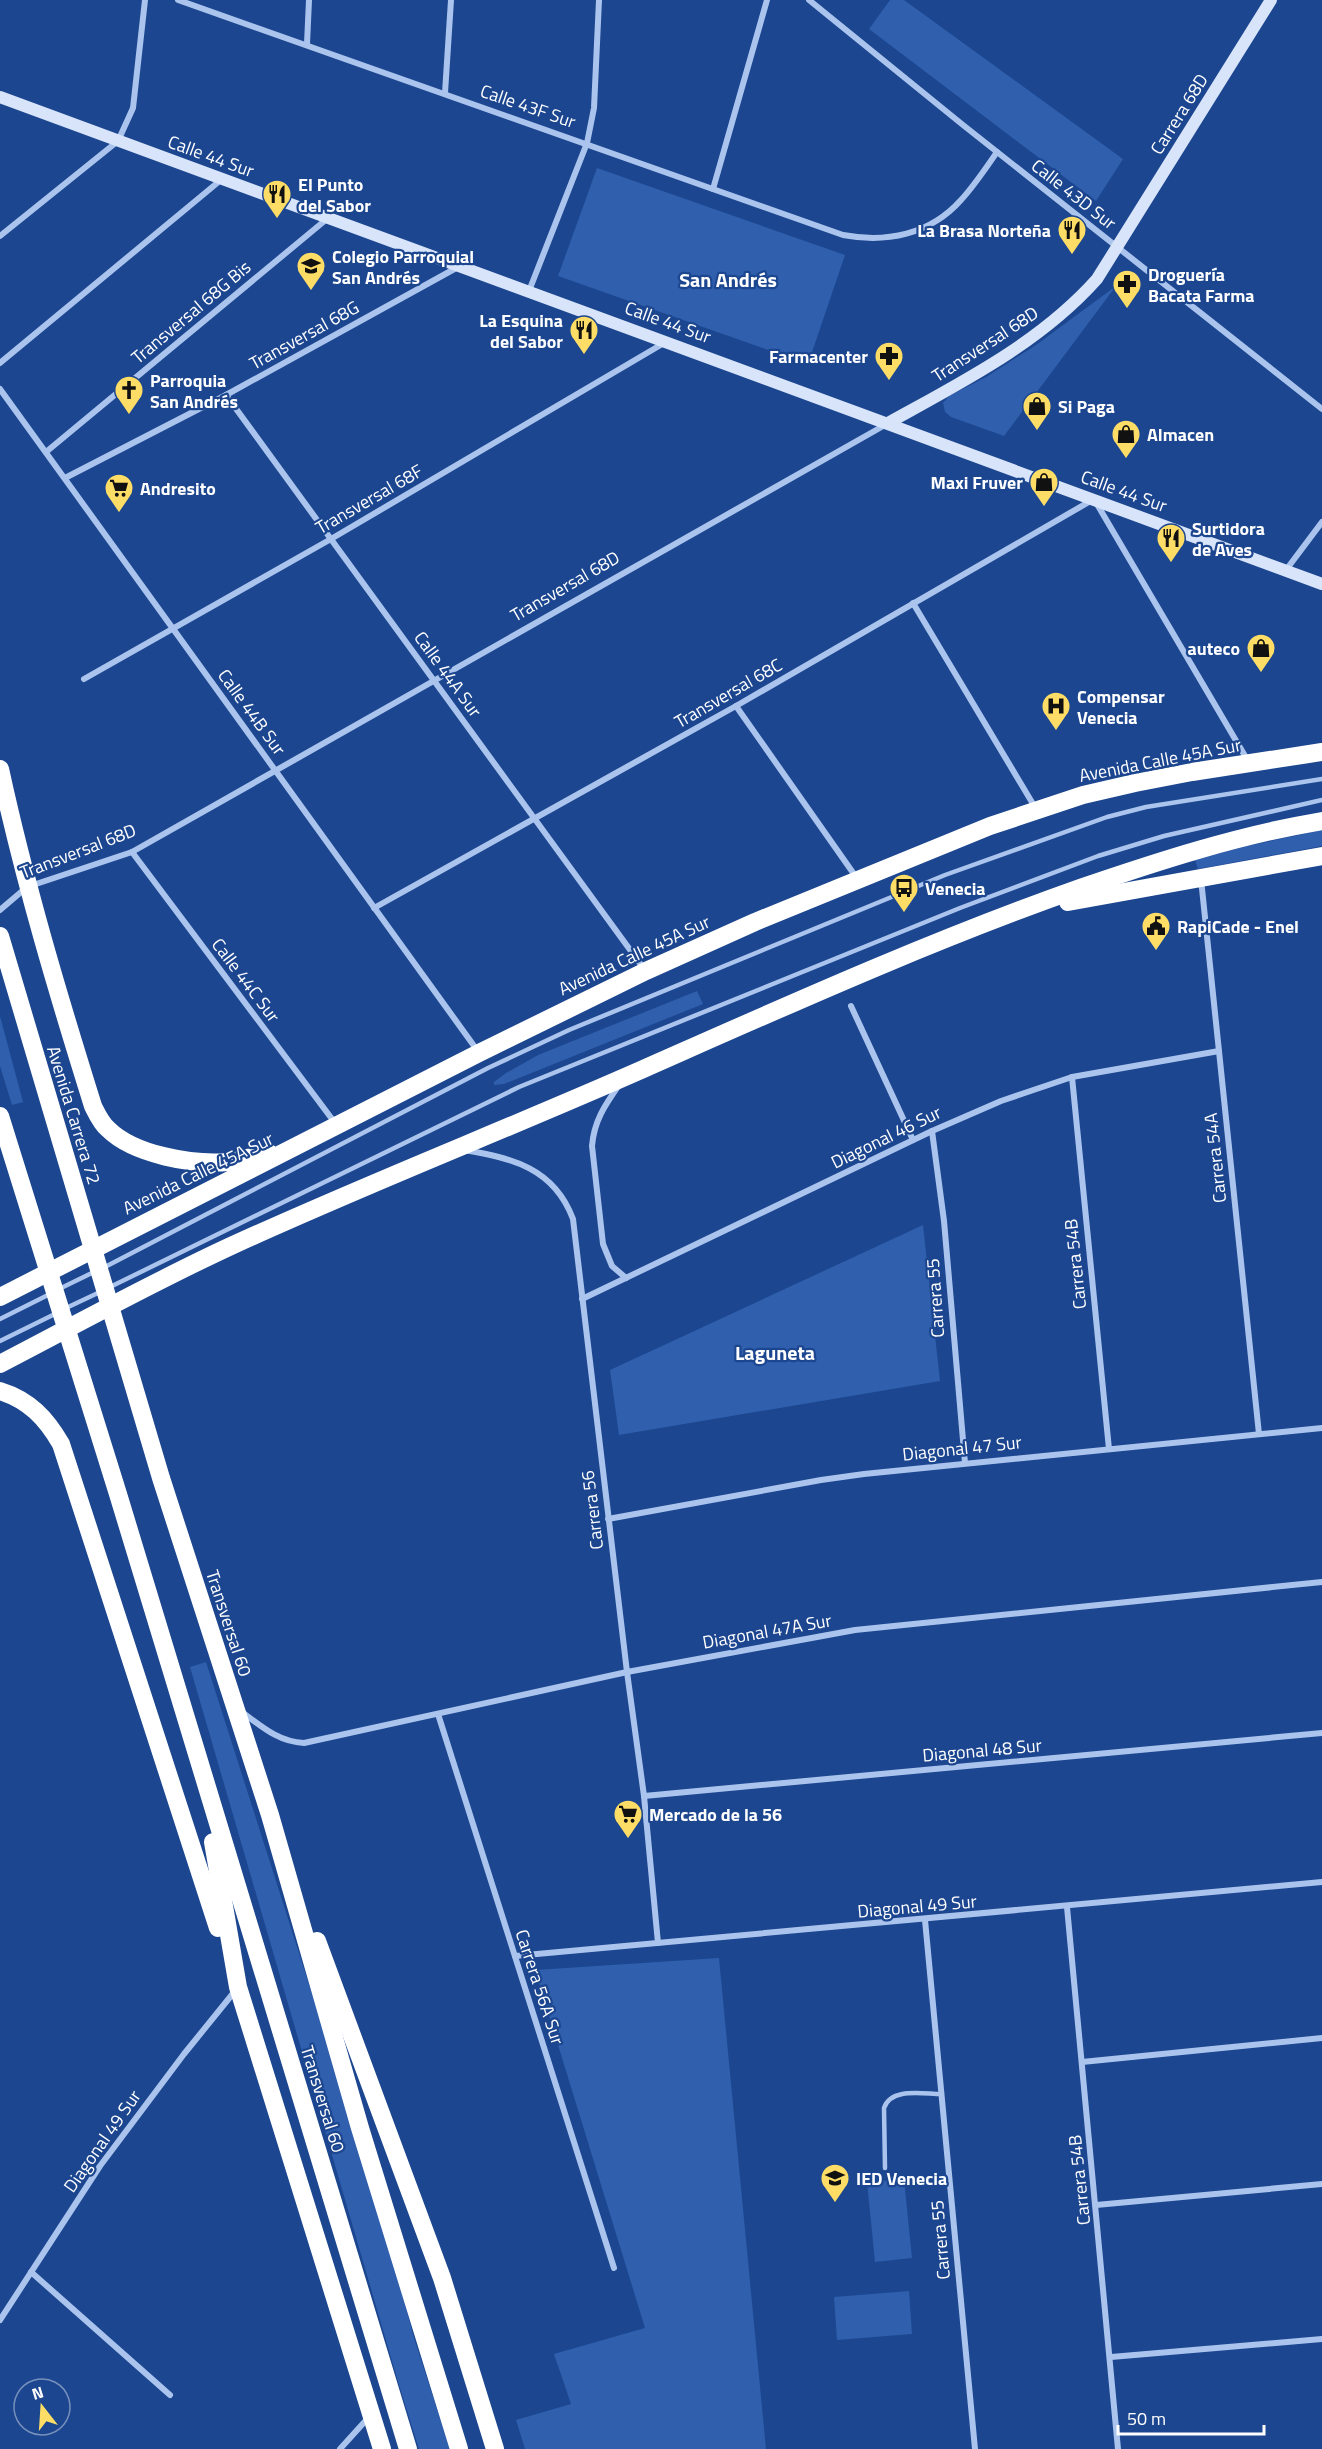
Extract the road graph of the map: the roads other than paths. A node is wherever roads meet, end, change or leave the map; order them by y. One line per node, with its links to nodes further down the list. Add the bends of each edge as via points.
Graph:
1 (145, 0): 12 (street, via 133,108)
2 (178, 0): 9 (street, Calle 43F Sur)
3 (309, 0): 9 (street)
4 (451, 0): 10 (street)
5 (599, 0): 13 (street, via 594,108)
6 (767, 0): 16 (street)
7 (809, 0): 14 (street, Calle 43D Sur)
8 (1271, 0): 19 (street, Carrera 68D)
9 (307, 44): 10 (street, Calle 43F Sur)
10 (445, 93): 13 (street, Calle 43F Sur)
11 (0, 97): 12 (street, Calle 44 Sur)
12 (118, 141): 15 (street, Calle 44 Sur); 18 (street)
13 (587, 143): 16 (street, Calle 43F Sur); 21 (street)
14 (997, 153): 16 (street, Calle 43F Sur, via 960,202 931,225 900,236 868,240 843,235); 19 (street, Calle 43D Sur)
15 (223, 179): 17 (street, Calle 44 Sur); 23 (street)
16 (713, 189)
17 (328, 217): 20 (street, Calle 44 Sur); 28 (street, Transversal 68G Bis)
18 (0, 236)
19 (1117, 247): 26 (street, Calle 43D Sur); 27 (street, Transversal 68D, via 1097,279 1057,319 990,366)
20 (461, 266): 21 (street, Calle 44 Sur); 25 (street, Transversal 68G)
21 (529, 291): 22 (street, Calle 44 Sur)
22 (668, 342): 27 (street, Calle 44 Sur); 32 (street, Transversal 68F)
23 (0, 363)
24 (0, 389): 28 (street, Calle 44B Sur)
25 (226, 395): 29 (street, Transversal 68G); 32 (street, Calle 44A Sur)
26 (1322, 409)
27 (888, 423): 30 (street, Calle 44 Sur); 38 (street, Transversal 68D)
28 (46, 452): 29 (street, Calle 44B Sur)
29 (64, 478): 36 (street, Calle 44B Sur)
30 (1094, 499): 33 (street, Calle 44 Sur); 35 (street, Transversal 68C); 41 (street)
31 (1322, 522): 33 (street)
32 (331, 539): 36 (street, Transversal 68F); 38 (street, Calle 44A Sur)
33 (1286, 570): 34 (street, Calle 44 Sur)
34 (1322, 584)
35 (913, 603): 39 (street, Transversal 68C); 46 (street)
36 (173, 628): 37 (street, Transversal 68F); 43 (street, Calle 44B Sur)
37 (84, 679)
38 (434, 681): 43 (street, Transversal 68D); 47 (street, Calle 44A Sur)
39 (736, 706): 47 (street, Transversal 68C); 52 (street)
40 (1322, 752): 41 (highway, Avenida Calle 45A Sur)
41 (1250, 764): 46 (highway, Avenida Calle 45A Sur, via 1135,783)
42 (0, 769): 53 (highway)
43 (276, 771): 49 (street, Transversal 68D); 54 (street, Calle 44B Sur)
44 (1322, 779): 73 (lane, via 1117,814 945,875 508,1058 158,1241)
45 (1322, 800): 74 (lane, via 1164,836 1065,868 519,1087)
46 (1037, 810): 52 (highway, Avenida Calle 45A Sur)
47 (536, 819): 54 (street, Transversal 68C); 58 (street, Calle 44A Sur)
48 (1322, 821): 56 (highway, via 1164,860)
49 (132, 852): 53 (street, Transversal 68D); 65 (street, Calle 44C Sur)
50 (1322, 856): 51 (highway)
51 (1201, 878): 56 (highway); 60 (street, Carrera 54A)
52 (858, 880): 58 (highway, Avenida Calle 45A Sur)
53 (27, 886): 55 (street, Transversal 68D); 68 (highway, via 93,1106 108,1130 139,1148 202,1162 229,1162)
54 (374, 908): 61 (street, Calle 44B Sur)
55 (0, 910)
56 (1013, 912): 62 (highway, via 900,956)
57 (1, 941): 81 (highway, Avenida Carrera 72)
58 (646, 971): 61 (highway, Avenida Calle 45A Sur)
59 (851, 1006): 67 (street)
60 (1219, 1051): 63 (street, Diagonal 46 Sur); 78 (street, Carrera 54A)
61 (479, 1053): 65 (highway, Avenida Calle 45A Sur)
62 (624, 1077): 69 (highway); 70 (street, via 599,1115 592,1146 606,1256)
63 (1072, 1077): 66 (street, Diagonal 46 Sur, via 1000,1101); 79 (street, Carrera 54B)
64 (0, 1116): 88 (highway, Transversal 60)
65 (337, 1126): 68 (highway, Avenida Calle 45A Sur)
66 (932, 1131): 67 (street, Diagonal 46 Sur); 80 (street, Carrera 55, via 944,1221)
67 (913, 1140): 70 (street, Diagonal 46 Sur)
68 (297, 1147): 71 (highway, Avenida Calle 45A Sur)
69 (455, 1149): 72 (street, Carrera 56, via 521,1163 561,1194 573,1219); 75 (highway, via 228,1248)
70 (626, 1278): 72 (street, Diagonal 46 Sur)
71 (0, 1297)
72 (582, 1299): 82 (street, Carrera 56)
73 (0, 1318)
74 (0, 1341)
75 (0, 1364)
76 (0, 1391): 96 (highway, via 36,1410 61,1444)
77 (1322, 1428): 78 (street, Diagonal 47 Sur)
78 (1259, 1434): 79 (street, Diagonal 47 Sur)
79 (1109, 1449): 80 (street, Diagonal 47 Sur)
80 (965, 1463): 82 (street, Diagonal 47 Sur, via 821,1480)
81 (161, 1478): 85 (highway, Transversal 60)
82 (608, 1519): 84 (street, Carrera 56)
83 (1322, 1582): 84 (street, Diagonal 47A Sur, via 855,1630)
84 (627, 1672): 86 (street, Diagonal 47A Sur); 89 (street, Carrera 56)
85 (234, 1707): 86 (street, Diagonal 47A Sur, via 292,1743); 90 (highway, Transversal 60)
86 (438, 1714): 95 (street, Carrera 56A Sur)
87 (1322, 1733): 89 (street, Diagonal 48 Sur)
88 (199, 1761): 96 (highway, Transversal 60); 100 (highway, Transversal 60)
89 (644, 1796): 94 (street, Carrera 56)
90 (270, 1815): 115 (highway, Transversal 60, via 363,2139); 116 (highway, Transversal 60, via 442,2278)
91 (1322, 1882): 92 (street, Diagonal 49 Sur)
92 (1067, 1907): 93 (street, Diagonal 49 Sur); 98 (street, Carrera 54B)
93 (925, 1920): 94 (street, Diagonal 49 Sur); 99 (street, Carrera 55)
94 (658, 1943): 95 (street, Diagonal 49 Sur)
95 (514, 1956): 105 (street, Carrera 56A Sur)
96 (238, 1987): 104 (highway, Transversal 60); 106 (street, Diagonal 49 Sur, via 100,2166)
97 (1322, 2038): 98 (street)
98 (1082, 2062): 103 (street, Carrera 54B)
99 (941, 2094): 101 (lane, via 893,2095 887,2100); 117 (street, Carrera 55)
100 (317, 2152): 104 (highway); 114 (highway, Transversal 60)
101 (885, 2168)
102 (1322, 2184): 103 (street)
103 (1096, 2205): 109 (street, Carrera 54B)
104 (306, 2206): 111 (highway, Transversal 60)
105 (614, 2268)
106 (31, 2272): 107 (street, Diagonal 49 Sur); 110 (street)
107 (0, 2320)
108 (1322, 2339): 109 (street)
109 (1111, 2357): 118 (street, Carrera 54B)
110 (170, 2395)
111 (371, 2415): 112 (street); 113 (highway, Transversal 60)
112 (340, 2449)
113 (382, 2449)
114 (408, 2449)
115 (459, 2449)
116 (495, 2449)
117 (975, 2449)
118 (1119, 2449)

